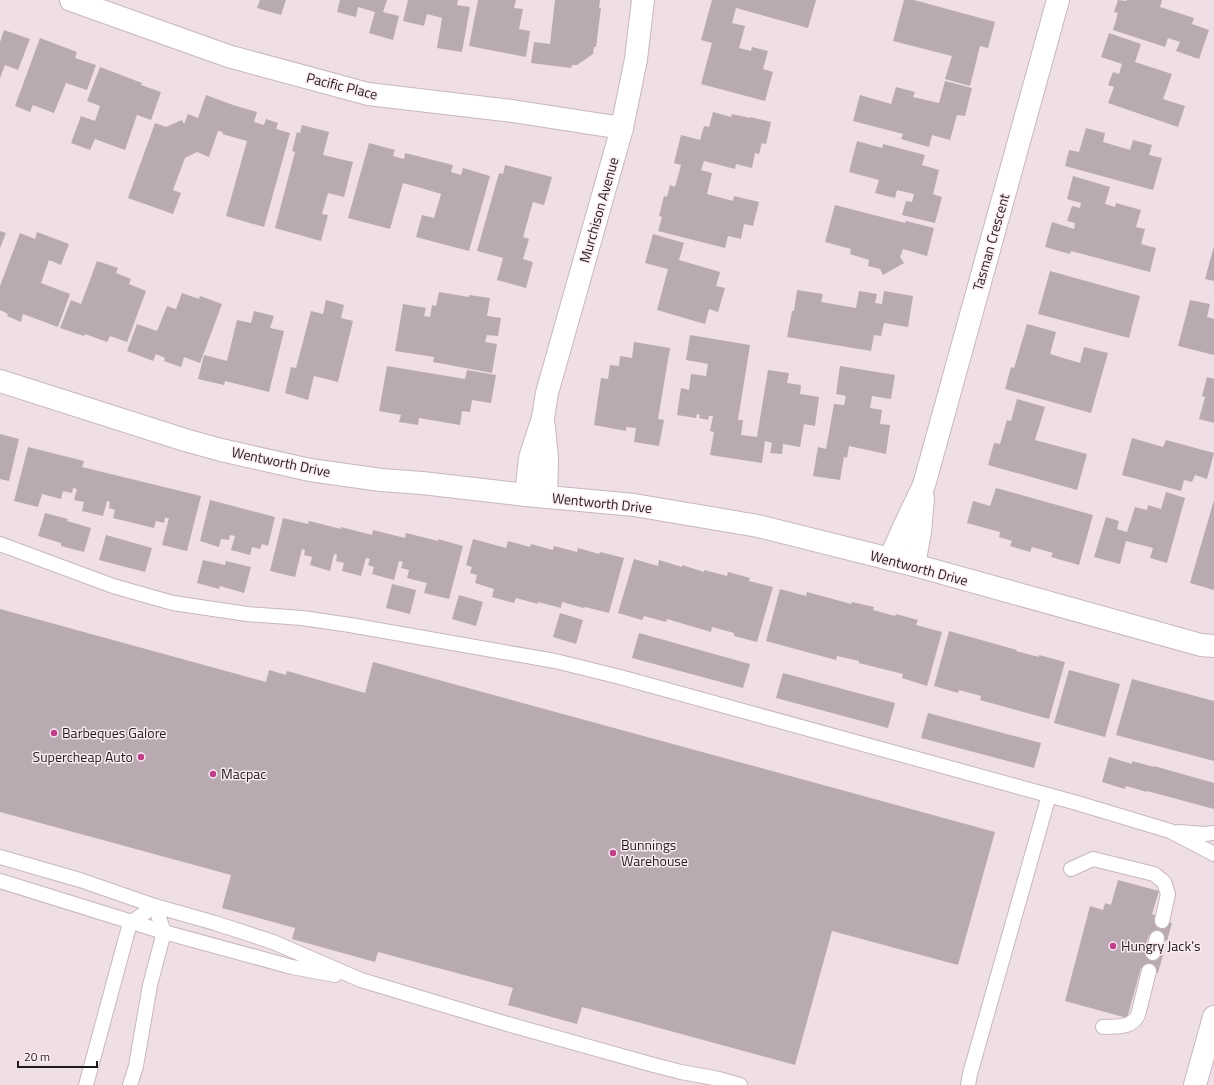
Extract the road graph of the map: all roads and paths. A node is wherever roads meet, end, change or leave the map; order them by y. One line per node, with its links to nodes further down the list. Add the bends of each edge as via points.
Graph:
1 (71, 0): 4 (street, Pacific Place, via 228,56 368,94 512,111)
2 (643, 0): 4 (street, Murchison Avenue, via 636,59)
3 (1058, 0): 6 (street, Tasman Crescent)
4 (622, 128): 7 (street, Murchison Avenue, via 547,393 543,418 547,459)
5 (0, 381): 7 (street, Wentworth Drive, via 185,440 310,470)
6 (924, 485): 9 (street, Tasman Crescent); 10 (street, Tasman Crescent)
7 (536, 496): 9 (street, Wentworth Drive, via 634,505 758,526)
8 (0, 544): 12 (lane, via 113,586 173,603 350,625 555,661)
9 (890, 559): 10 (street, Wentworth Drive)
10 (914, 565): 11 (street, Wentworth Drive)
11 (1210, 647)
12 (1048, 795): 13 (lane); 34 (lane)
13 (1170, 831): 14 (lane); 15 (lane)
14 (1214, 833)
15 (1214, 854)
16 (0, 857): 19 (lane, via 80,880)
17 (1071, 869): 20 (lane, via 1093,859 1154,874 1164,882 1168,894)
18 (0, 880): 21 (lane)
19 (155, 906): 21 (lane); 22 (lane); 26 (lane, via 273,942)
20 (1162, 920)
21 (130, 923): 22 (lane); 30 (lane)
22 (164, 932): 26 (lane, via 292,967); 29 (lane, via 150,985)
23 (1157, 938): 24 (lane)
24 (1153, 952)
25 (1148, 970): 28 (lane, via 1136,1019 1127,1025)
26 (361, 980): 33 (lane, via 650,1064)
27 (1214, 1017): 35 (street)
28 (1103, 1027)
29 (136, 1066): 31 (lane); 32 (lane)
30 (86, 1085)
31 (130, 1085)
32 (134, 1085)
33 (740, 1085)
34 (968, 1085)
35 (1196, 1085)

